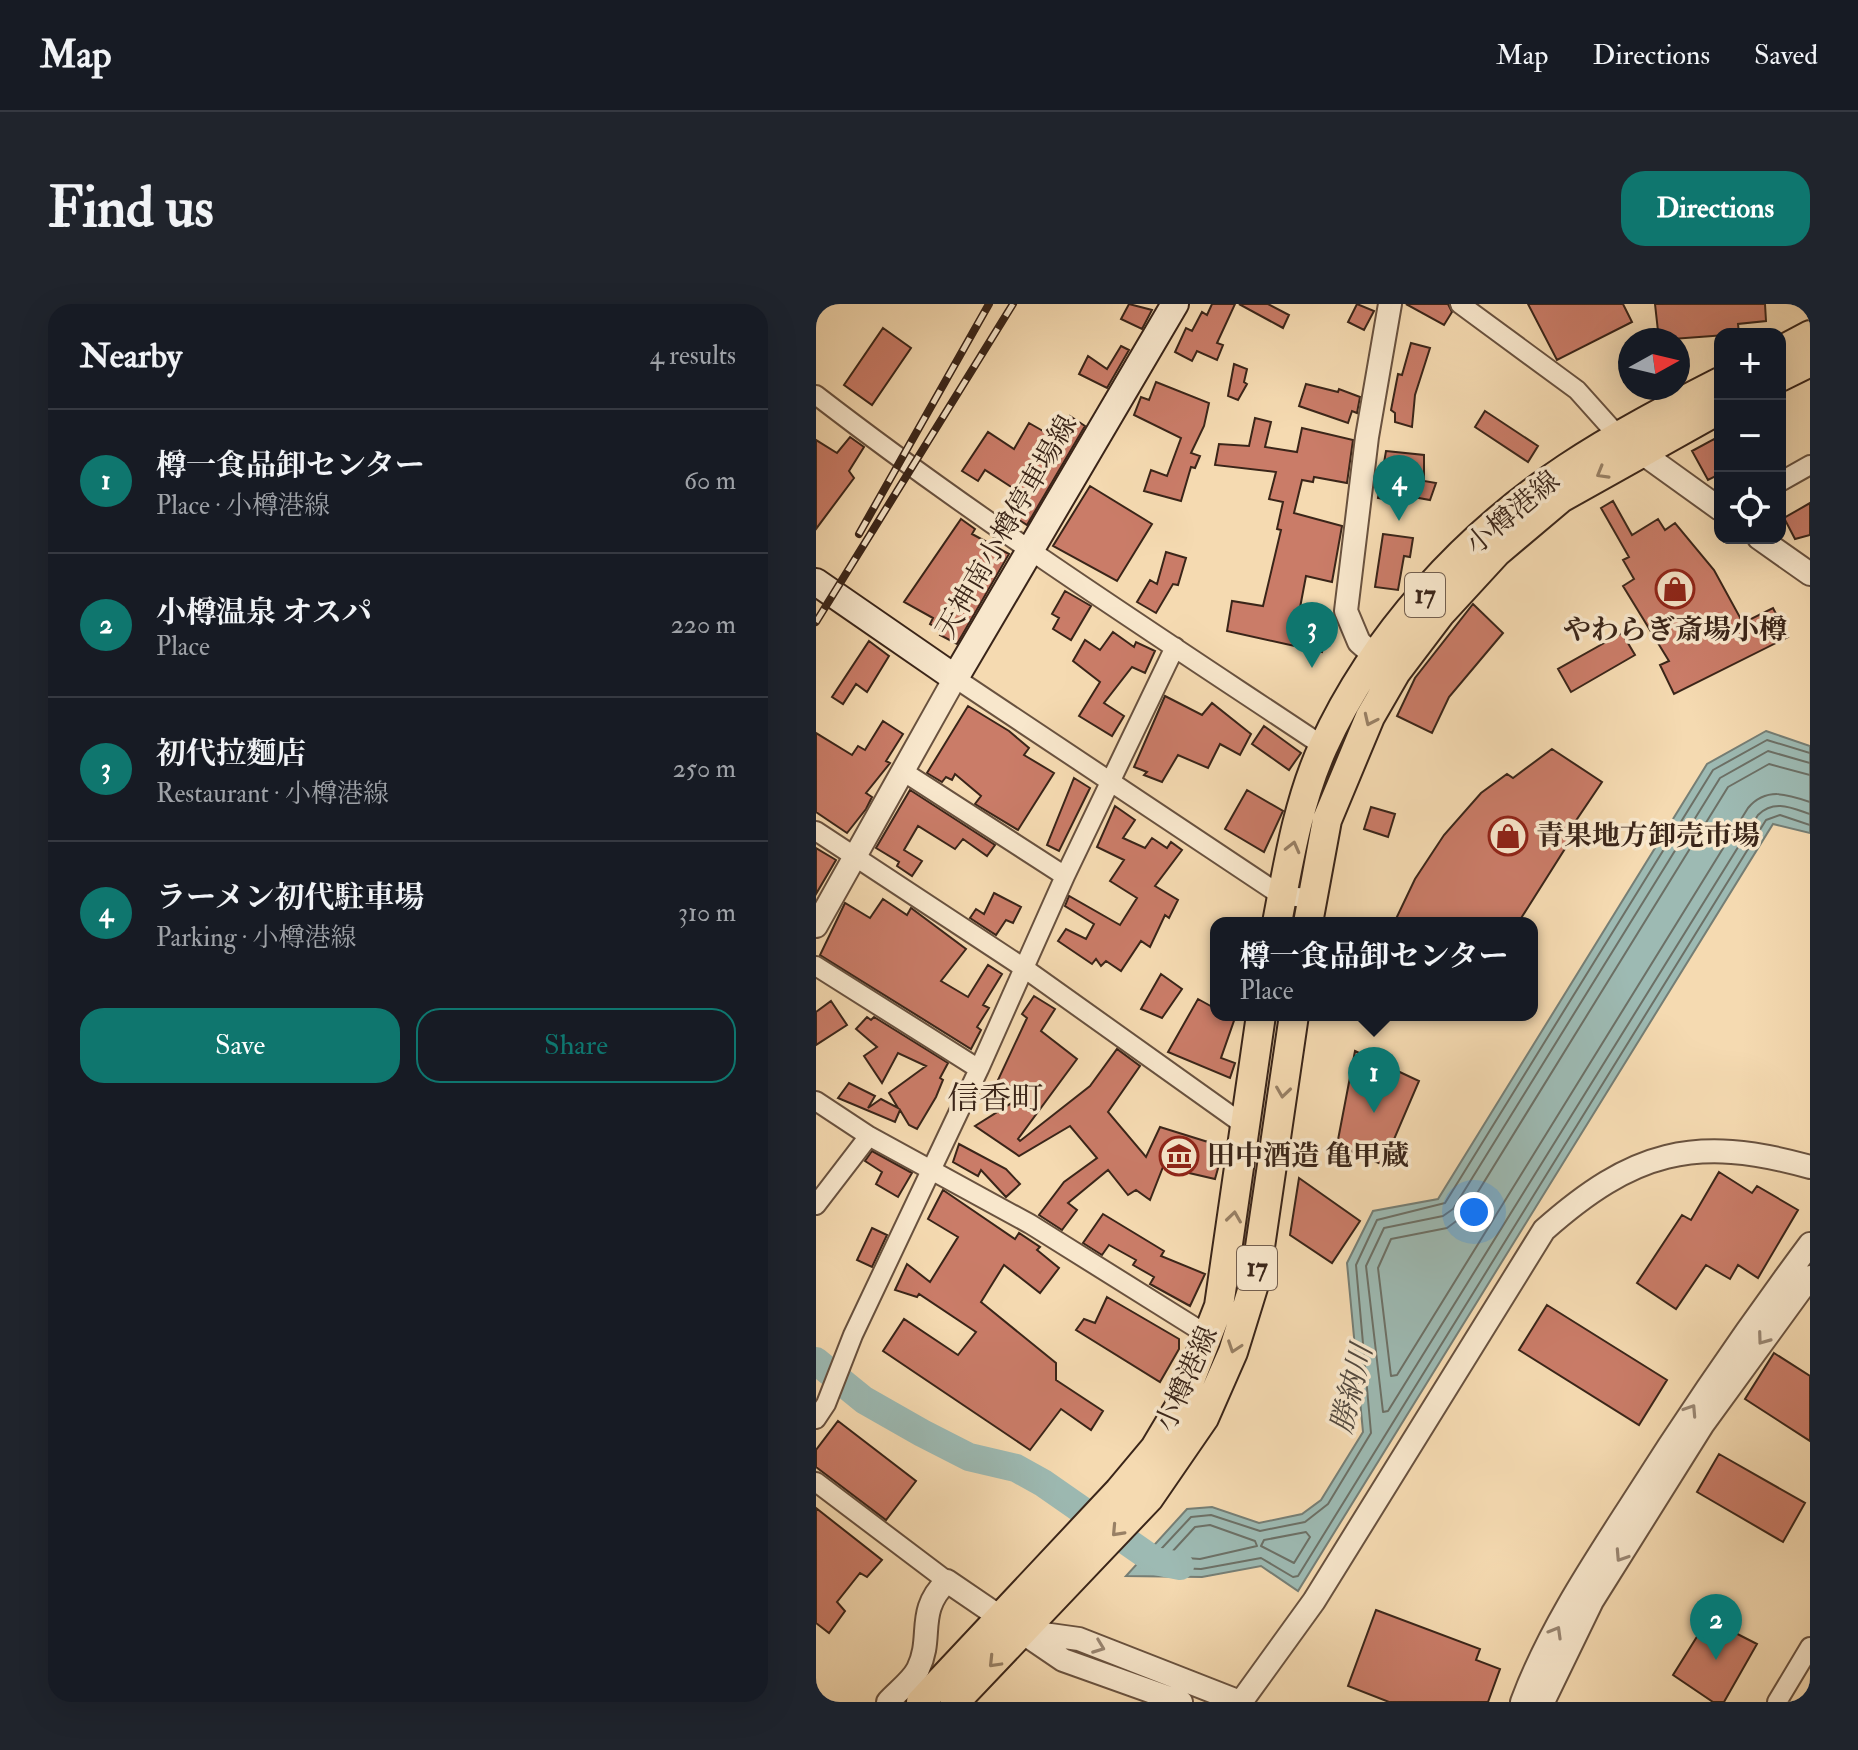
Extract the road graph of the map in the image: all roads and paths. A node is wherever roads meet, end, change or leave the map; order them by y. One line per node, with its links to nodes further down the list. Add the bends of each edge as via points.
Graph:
1 (1175, 304): 16 (main road, 天神南小樽停車場線)
2 (1390, 304): 20 (street, via 1346,611 1359,642)
3 (1460, 304): 11 (street, via 1577,390)
4 (1810, 335): 5 (main road)
5 (1786, 348)
6 (1810, 362): 7 (main road)
7 (1786, 374)
8 (1714, 386): 11 (main road, 小樽港線 / 17)
9 (816, 395): 16 (street)
10 (1714, 411): 11 (main road, 小樽港線 / 17)
11 (1630, 445): 14 (street); 20 (main road, 小樽港線 / 17, via 1569,466 1499,518 1404,617)
12 (1810, 465): 13 (street)
13 (1786, 479)
14 (1714, 505)
15 (1768, 544): 17 (street)
16 (1030, 551): 19 (street); 21 (main road, 天神南小樽停車場線)
17 (1810, 574)
18 (816, 582): 21 (main road, 天神南小樽停車場線)
19 (1175, 647): 22 (street); 24 (street)
20 (1385, 665): 22 (main road, 小樽港線 / 17); 29 (main road, 小樽港線 / 17, one-way to 29, via 1370,717 1327,820)
21 (955, 678): 23 (street); 24 (street)
22 (1323, 746): 28 (main road, 小樽港線 / 17, one-way to 22)
23 (904, 772): 26 (street); 27 (street)
24 (1111, 780): 27 (street); 28 (street)
25 (816, 831): 26 (street)
26 (857, 858): 30 (street); 32 (street)
27 (1065, 876): 32 (street)
28 (1279, 909): 29 (street)
29 (1310, 910)
30 (816, 926)
31 (816, 966): 35 (street)
32 (1024, 968): 35 (street); 37 (street)
33 (1260, 1021): 37 (main road, 小樽港線 / 17)
34 (1293, 1021): 48 (main road, 小樽港線 / 17, one-way to 48, via 1251,1295 1204,1418 1149,1498 1086,1564)
35 (979, 1069): 40 (street)
36 (816, 1101): 38 (street)
37 (1247, 1127): 44 (main road, 小樽港線 / 17, one-way to 37, via 1227,1260)
38 (869, 1136): 40 (street); 41 (street)
39 (1810, 1167): 54 (street, via 1737,1152 1681,1153 1595,1188 1544,1230 1314,1601)
40 (930, 1170): 44 (street, via 1030,1224); 45 (street)
41 (816, 1205)
42 (1810, 1244): 55 (street, one-way to 42, via 1600,1554 1723,1360)
43 (1810, 1277): 56 (street, one-way to 56, via 1703,1424 1592,1601)
44 (1209, 1336): 48 (main road, 小樽港線 / 17, via 1180,1406 1155,1448 1057,1557)
45 (821, 1411)
46 (816, 1482): 47 (street)
47 (947, 1581): 48 (street); 50 (street, via 932,1596 918,1670)
48 (1012, 1626): 51 (main road, 小樽港線 / 17); 52 (main road, 小樽港線 / 17, one-way to 52); 53 (street, via 1063,1660); 54 (street, one-way to 54, via 1079,1639)
49 (1810, 1647): 57 (street)
50 (888, 1702)
51 (921, 1702)
52 (955, 1702)
53 (1181, 1702)
54 (1241, 1702)
55 (1522, 1702)
56 (1543, 1702)
57 (1777, 1702)

